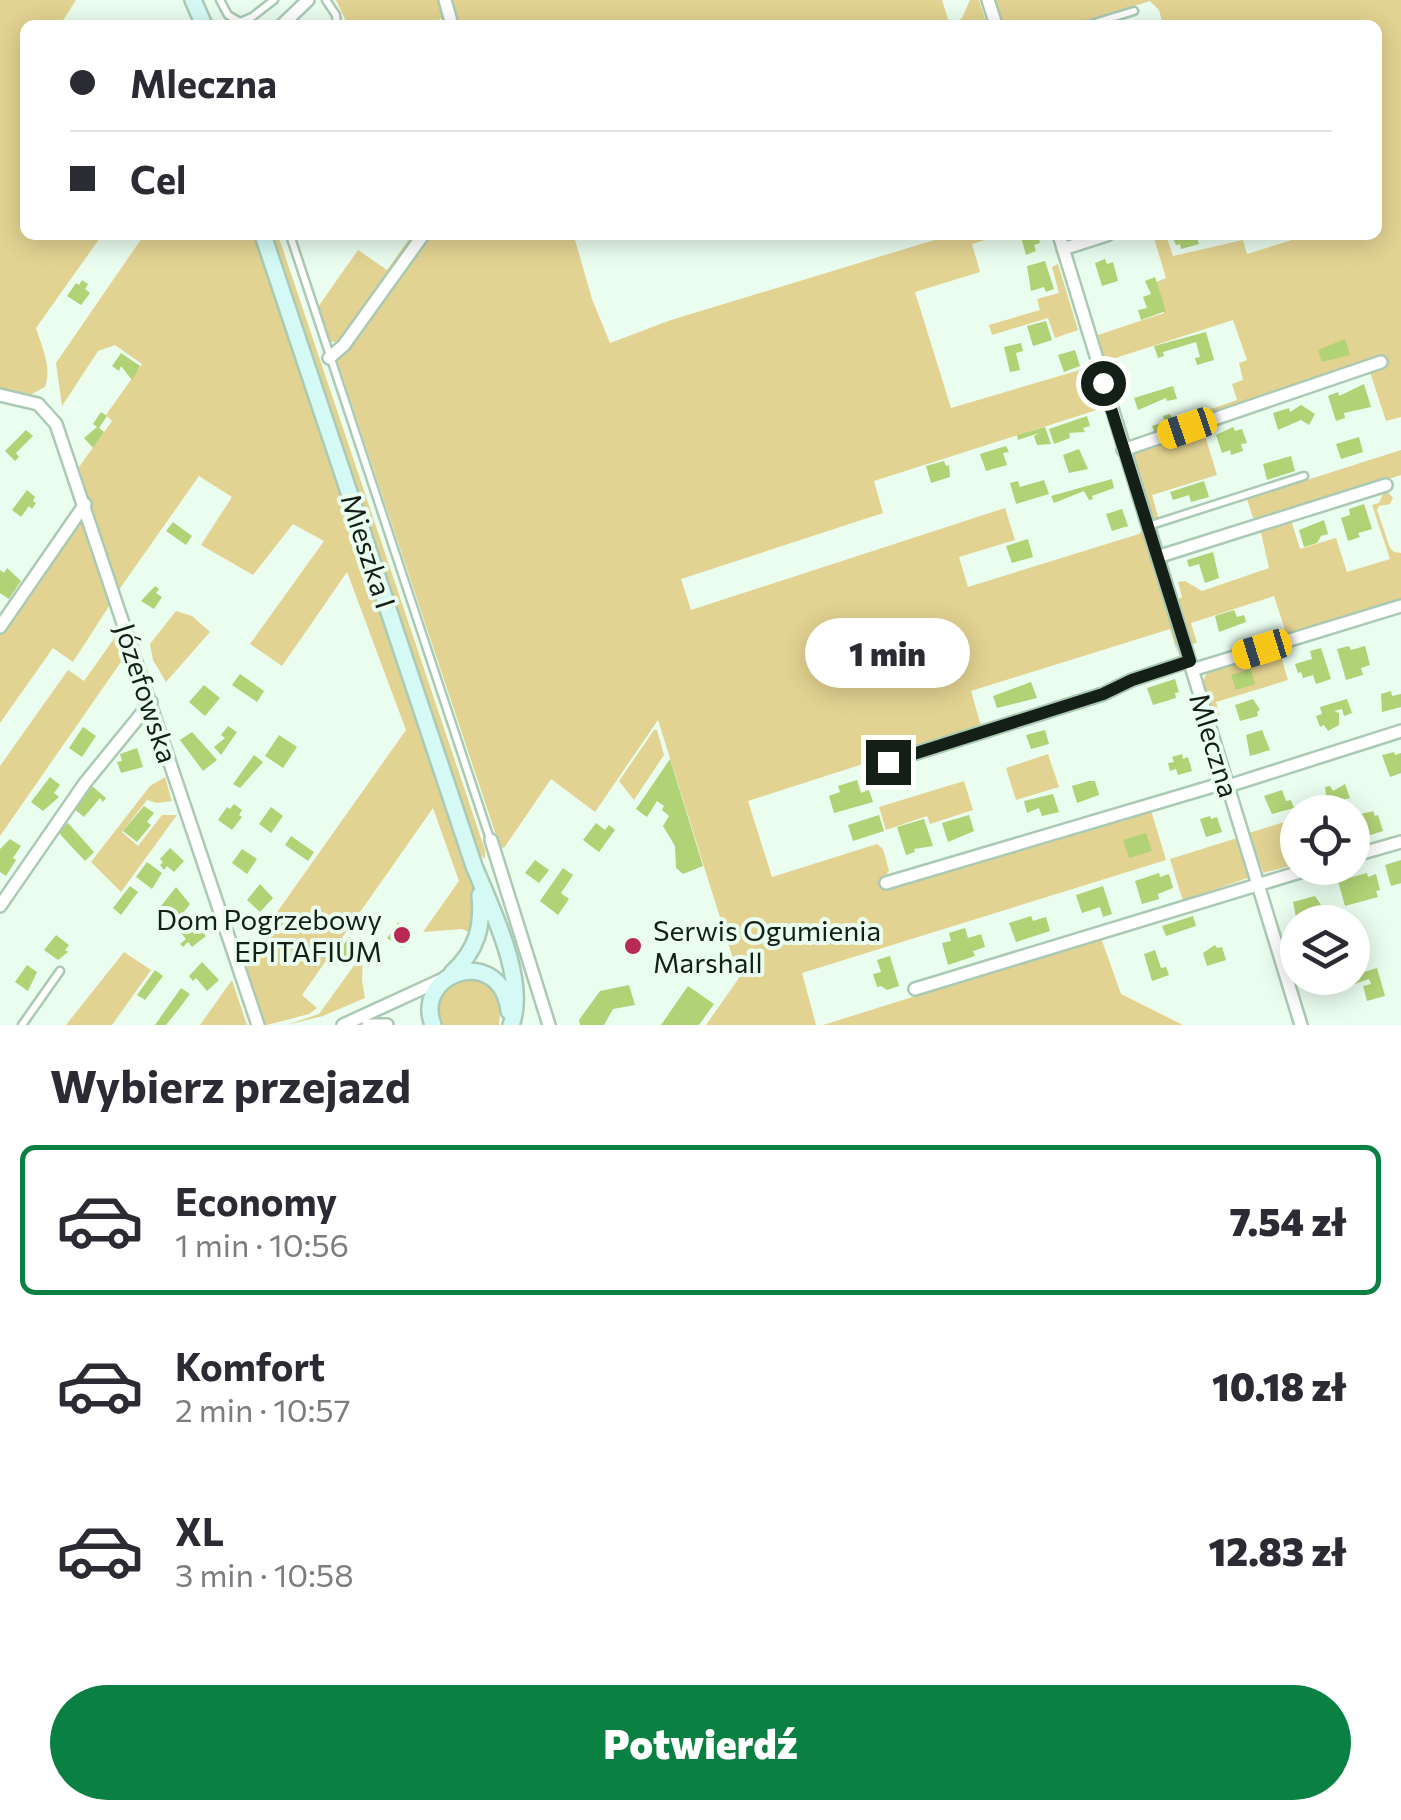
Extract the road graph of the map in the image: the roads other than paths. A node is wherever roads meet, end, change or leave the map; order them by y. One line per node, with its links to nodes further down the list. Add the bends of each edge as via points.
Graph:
1 (220, 0): 5 (lane)
2 (274, 0): 6 (lane)
3 (308, 0): 7 (street)
4 (1134, 11): 8 (lane)
5 (237, 20)
6 (245, 20)
7 (289, 20)
8 (1104, 20)
9 (265, 240): 35 (street, Mieszka I)
10 (292, 240): 15 (lane)
11 (419, 240): 15 (street)
12 (1060, 240): 14 (street, Mleczna)
13 (1091, 240): 14 (street)
14 (1063, 249): 18 (street, Mleczna)
15 (329, 358): 31 (lane)
16 (1381, 362): 18 (street)
17 (0, 395): 21 (street, Józefowska, via 38,404 52,417)
18 (1123, 450): 22 (street, Mleczna)
19 (1304, 476): 22 (lane)
20 (1386, 484): 23 (street)
21 (85, 504): 25 (street); 27 (street, Józefowska)
22 (1148, 526): 23 (street, Mleczna)
23 (1157, 558): 26 (street, Mleczna)
24 (1401, 606): 26 (street)
25 (0, 627)
26 (1191, 666): 29 (street); 30 (street, Mleczna)
27 (151, 702): 39 (street); 44 (street, Józefowska)
28 (1401, 731): 30 (street)
29 (888, 762)
30 (1228, 784): 37 (street); 38 (street, Mleczna)
31 (491, 840): 34 (street)
32 (1401, 842): 33 (street)
33 (1370, 851)
34 (496, 859): 35 (street); 50 (street)
35 (474, 866): 41 (street, via 481,905 476,943); 49 (street, via 514,986)
36 (1280, 877): 38 (street)
37 (886, 883)
38 (1258, 883): 42 (street); 51 (street, Mleczna)
39 (0, 906)
40 (60, 971): 43 (lane)
41 (445, 979): 45 (street); 48 (street, via 430,1005); 49 (street, via 472,970 492,978 508,1000)
42 (914, 989)
43 (22, 1025)
44 (258, 1025)
45 (343, 1025)
46 (368, 1025): 47 (street)
47 (387, 1025)
48 (432, 1025)
49 (510, 1025)
50 (550, 1025)
51 (1301, 1025)

